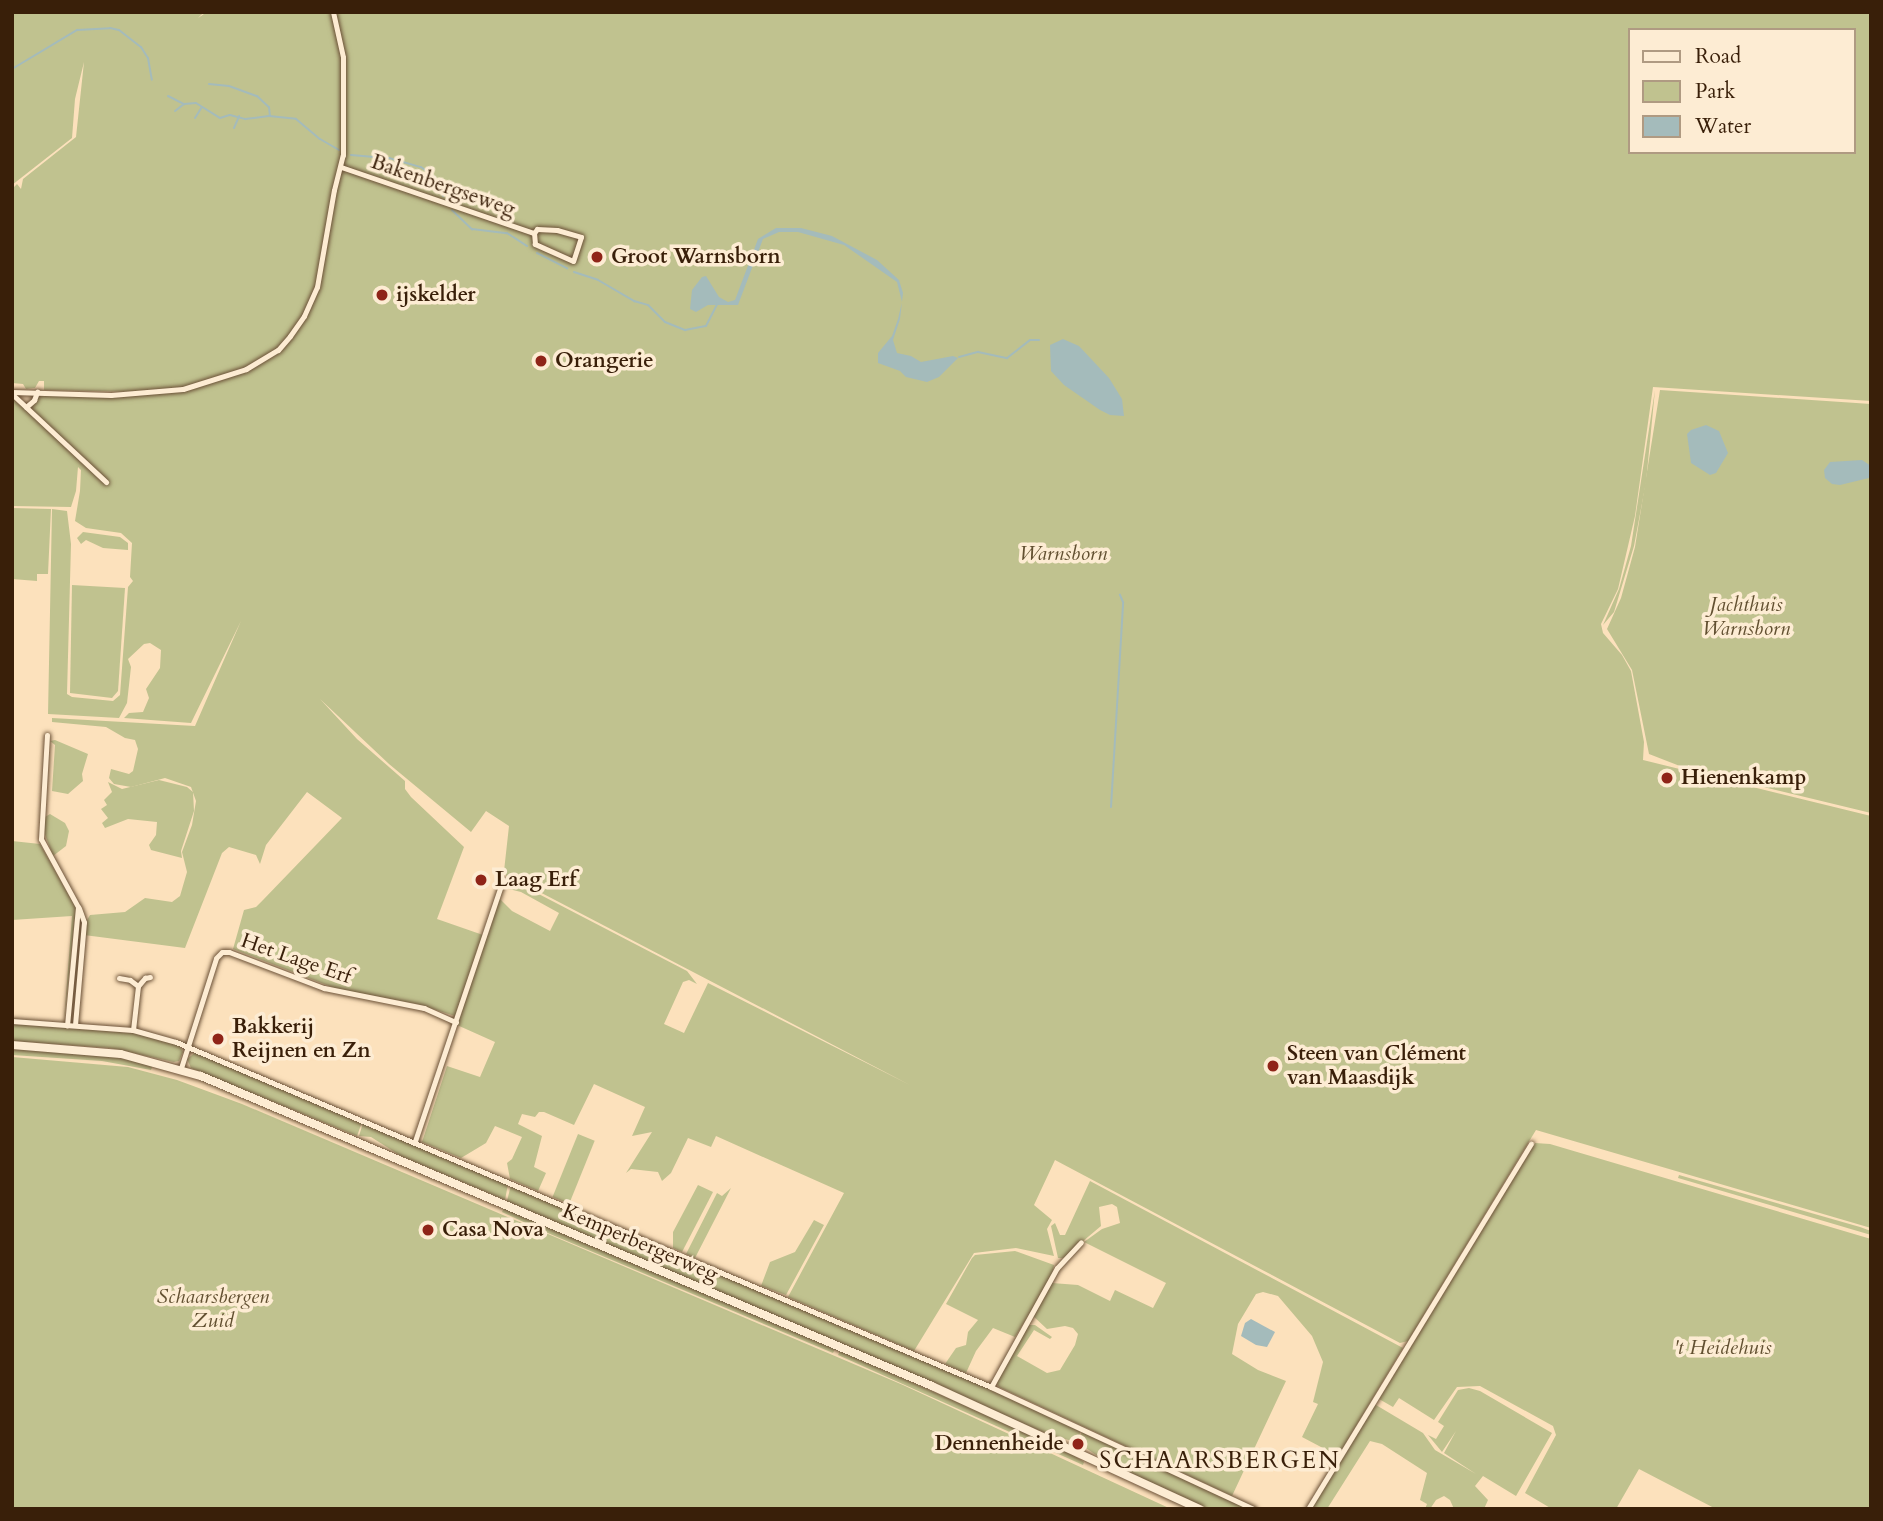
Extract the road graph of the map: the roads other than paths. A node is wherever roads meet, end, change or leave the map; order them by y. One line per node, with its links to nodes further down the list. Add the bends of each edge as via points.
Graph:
1 (333, 12): 2 (street, Bakenbergseweg, via 344,74)
2 (341, 167): 3 (street, Bakenbergseweg); 4 (street, Bakenbergseweg, via 317,287 302,320 278,350 246,369 183,389 123,394)
3 (534, 233): 3 (street, Bakenbergseweg, via 536,244 573,261 582,237 546,229)
4 (37, 392): 5 (street, Bakenbergseweg); 6 (street)
5 (12, 393): 6 (street, Bakenbergseweg)
6 (26, 407): 7 (street, Bakenbergseweg)
7 (106, 482)
8 (47, 735): 15 (street, via 41,839 80,912)
9 (503, 879): 14 (street)
10 (150, 977): 12 (street)
11 (120, 978): 12 (street)
12 (138, 986): 16 (street)
13 (12, 1021): 15 (street, Kemperbergerweg)
14 (456, 1022): 18 (street, Het Lage Erf, via 424,1009 324,988 225,952 216,958); 20 (street)
15 (71, 1025): 16 (street, Kemperbergerweg)
16 (133, 1030): 18 (street, Kemperbergerweg)
17 (12, 1045): 19 (main road, Kemperbergerweg, via 104,1052)
18 (188, 1046): 19 (street); 20 (street, Kemperbergerweg)
19 (181, 1069): 24 (main road, Kemperbergerweg, via 920,1381)
20 (415, 1142): 23 (street, Kemperbergerweg)
21 (1531, 1144): 26 (street)
22 (1081, 1242): 23 (street, via 1057,1268)
23 (991, 1387): 25 (street, Kemperbergerweg)
24 (1200, 1509)
25 (1254, 1509)
26 (1308, 1509)

